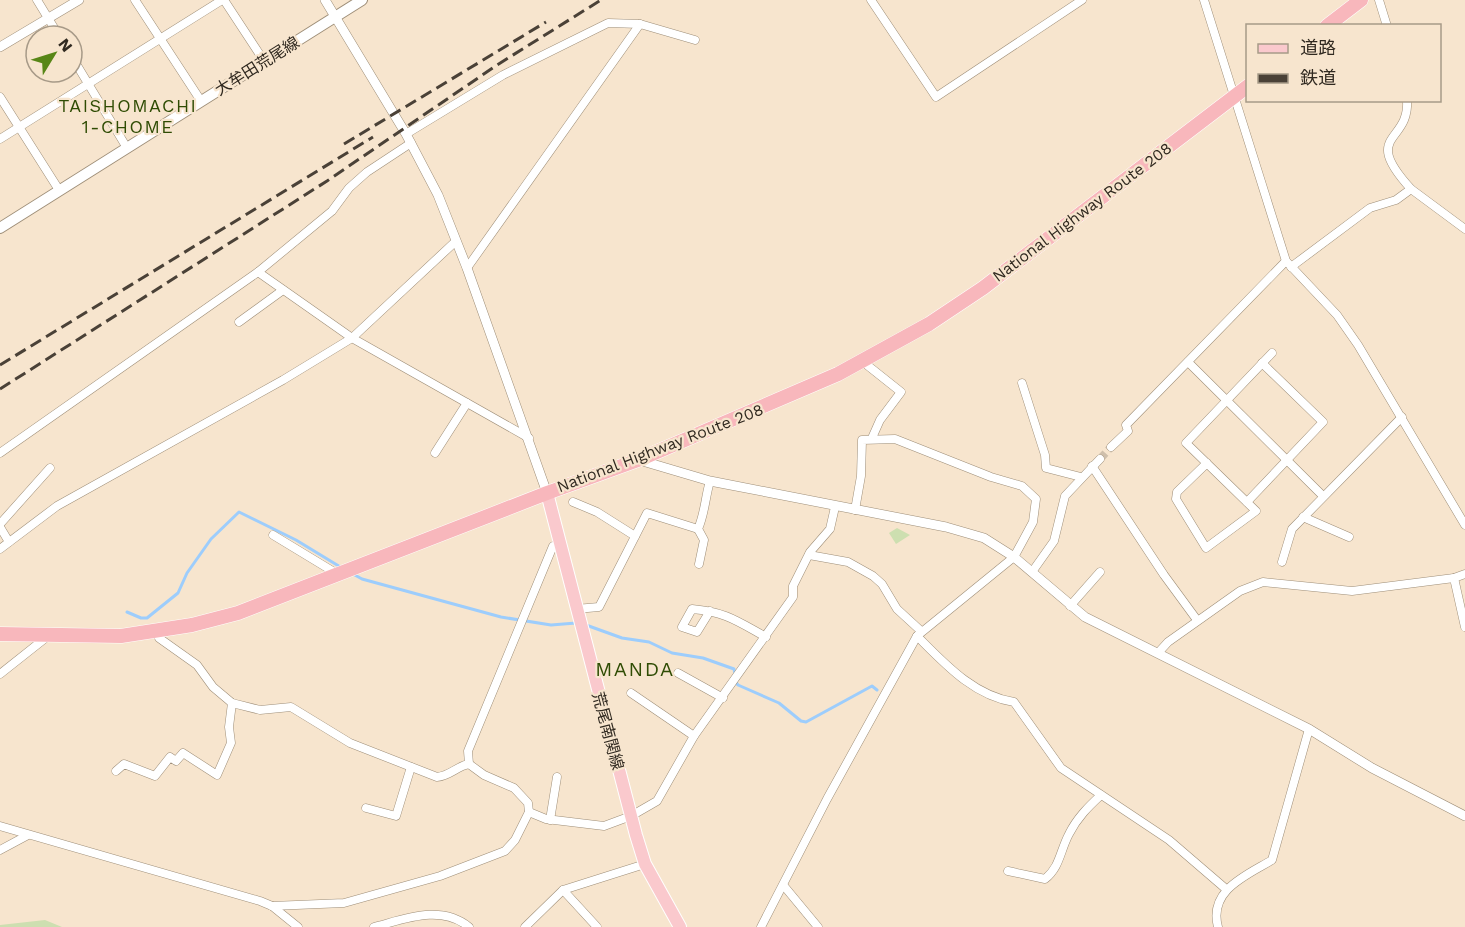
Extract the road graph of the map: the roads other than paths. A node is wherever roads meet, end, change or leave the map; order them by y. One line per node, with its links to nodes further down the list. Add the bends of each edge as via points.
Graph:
1 (37, 0): 13 (street)
2 (80, 0): 13 (street)
3 (135, 0): 18 (street)
4 (223, 0): 18 (street); 21 (street)
5 (325, 0): 12 (street)
6 (362, 0): 12 (main road, 大牟田荒尾線)
7 (872, 0): 8 (street, via 936,97)
8 (1082, 0)
9 (1204, 0): 25 (street)
10 (1361, 0): 16 (highway)
11 (1379, 0): 17 (street)
12 (336, 17): 21 (main road, 大牟田荒尾線); 30 (street)
13 (48, 18): 14 (street); 20 (street)
14 (52, 24)
15 (640, 24): 19 (street); 30 (street, via 608,23 504,75); 39 (street)
16 (1330, 24)
17 (1386, 24)
18 (160, 39): 23 (street); 27 (street)
19 (694, 40)
20 (0, 47)
21 (264, 61): 27 (main road, 大牟田荒尾線)
22 (84, 77): 23 (street)
23 (89, 85): 29 (street); 32 (street)
24 (1246, 87): 25 (highway, National Highway Route 208)
25 (1235, 95): 38 (street); 45 (highway, National Highway Route 208, via 983,288)
26 (0, 97): 29 (street)
27 (201, 101): 32 (main road, 大牟田荒尾線)
28 (1407, 102): 33 (street, via 1408,111 1388,144 1388,158)
29 (20, 127): 31 (street); 34 (street)
30 (409, 139): 37 (street); 40 (street, via 367,172 332,211)
31 (0, 140)
32 (127, 148): 34 (main road, 大牟田荒尾線)
33 (1411, 189): 36 (street); 38 (street, via 1396,200 1370,208)
34 (58, 190): 35 (main road, 大牟田荒尾線)
35 (0, 228)
36 (1465, 229)
37 (456, 241): 39 (street); 43 (street)
38 (1288, 264): 46 (street); 51 (street, via 1337,315)
39 (467, 268): 52 (street)
40 (258, 272): 41 (street); 55 (street)
41 (283, 290): 42 (street); 43 (street)
42 (238, 322)
43 (352, 338): 50 (street); 78 (street, via 57,507)
44 (1272, 353): 47 (street)
45 (862, 361): 53 (street, via 901,392); 58 (highway, National Highway Route 208, via 775,403)
46 (1188, 362): 49 (street); 54 (street, via 1126,425 1128,431)
47 (1262, 363): 49 (street); 59 (street, via 1323,422)
48 (1022, 383): 63 (street, via 1046,468)
49 (1226, 400): 59 (street); 60 (street, via 1186,442)
50 (467, 403): 52 (street); 56 (street)
51 (1402, 417): 66 (street); 72 (street)
52 (529, 438): 65 (street)
53 (872, 438): 70 (street, via 862,440); 82 (street, via 895,439 1022,486 1036,499 1033,522)
54 (1111, 447)
55 (0, 453)
56 (435, 453)
57 (1100, 459): 61 (street)
58 (638, 460): 64 (street); 65 (highway, National Highway Route 208)
59 (1287, 460): 66 (street); 68 (street)
60 (1207, 463): 68 (street); 68 (street, via 1177,492 1176,500 1206,548 1256,511)
61 (1092, 466): 63 (street); 93 (street)
62 (50, 468): 73 (street)
63 (1081, 477): 85 (street, via 1065,496 1054,541)
64 (710, 481): 69 (street); 74 (street, via 704,503 706,512)
65 (547, 493): 79 (main road, 荒尾南関線); 88 (highway, National Highway Route 208)
66 (1323, 496): 71 (street)
67 (573, 502): 76 (street)
68 (1247, 502)
69 (835, 507): 70 (street); 81 (street, via 830,529)
70 (855, 510): 82 (street, via 973,533)
71 (1303, 517): 77 (street); 83 (street, via 1292,529)
72 (1465, 525)
73 (0, 526): 78 (street)
74 (698, 529): 76 (street, via 647,513); 84 (street, via 704,540)
75 (273, 535): 88 (street)
76 (635, 536): 91 (street, via 600,606)
77 (1348, 537)
78 (9, 542): 80 (street)
79 (560, 546): 91 (main road, 荒尾南関線); 108 (street, via 553,546 520,622 468,751)
80 (0, 549)
81 (808, 555): 97 (street, via 848,562 866,571 882,584); 99 (street, via 793,586 793,597)
82 (1014, 557): 85 (street); 97 (street)
83 (1282, 562)
84 (699, 564)
85 (1032, 572): 90 (street)
86 (1100, 572): 90 (street)
87 (1465, 574): 89 (street)
88 (339, 575): 95 (highway, National Highway Route 208, via 238,613)
89 (1454, 578): 93 (street, via 1352,591 1263,582 1240,591); 94 (street)
90 (1070, 606): 100 (street)
91 (576, 609): 115 (main road, 荒尾南関線)
92 (710, 611): 99 (street, via 719,611)
93 (1197, 620): 100 (street)
94 (1465, 627)
95 (158, 632): 98 (highway, National Highway Route 208); 105 (street, via 159,638 197,665 213,687)
96 (0, 634): 98 (highway, National Highway Route 208)
97 (919, 634): 112 (street, via 956,674 998,700 1014,702 1061,768); 123 (street, via 827,799)
98 (48, 636): 102 (street)
99 (766, 637): 104 (street)
100 (1158, 653): 106 (street)
101 (678, 673): 104 (street)
102 (0, 674)
103 (631, 693): 107 (street)
104 (723, 698): 107 (street)
105 (232, 703): 109 (street, via 260,710 291,707 350,743); 110 (street, via 231,743 217,775 183,753 176,761 170,757 155,776 124,764)
106 (1310, 729): 116 (street, via 1381,773); 124 (street, via 1272,860)
107 (694, 736): 115 (street, via 657,801)
108 (469, 764): 109 (street, via 437,777); 114 (street, via 514,788 528,803)
109 (411, 766): 113 (street, via 396,816)
110 (116, 771)
111 (557, 777): 117 (street)
112 (1101, 795): 122 (street, via 1080,814 1055,871 1045,879); 124 (street, via 1169,840)
113 (366, 808)
114 (530, 812): 117 (street); 126 (street, via 505,851 473,865 344,903)
115 (631, 816): 117 (street, via 604,826); 121 (main road, 荒尾南関線)
116 (1465, 816)
117 (550, 820)
118 (0, 826): 119 (street)
119 (28, 835): 120 (street); 126 (street)
120 (0, 850)
121 (645, 864): 125 (street); 132 (main road, 荒尾南関線)
122 (1008, 871)
123 (784, 886): 133 (street); 134 (street)
124 (1226, 889): 135 (street, via 1218,902)
125 (563, 890): 130 (street); 131 (street)
126 (272, 906): 127 (street)
127 (298, 927)
128 (374, 927): 129 (street, via 425,914 460,920)
129 (469, 927)
130 (525, 927)
131 (597, 927)
132 (680, 927)
133 (761, 927)
134 (818, 927)
135 (1218, 927)

